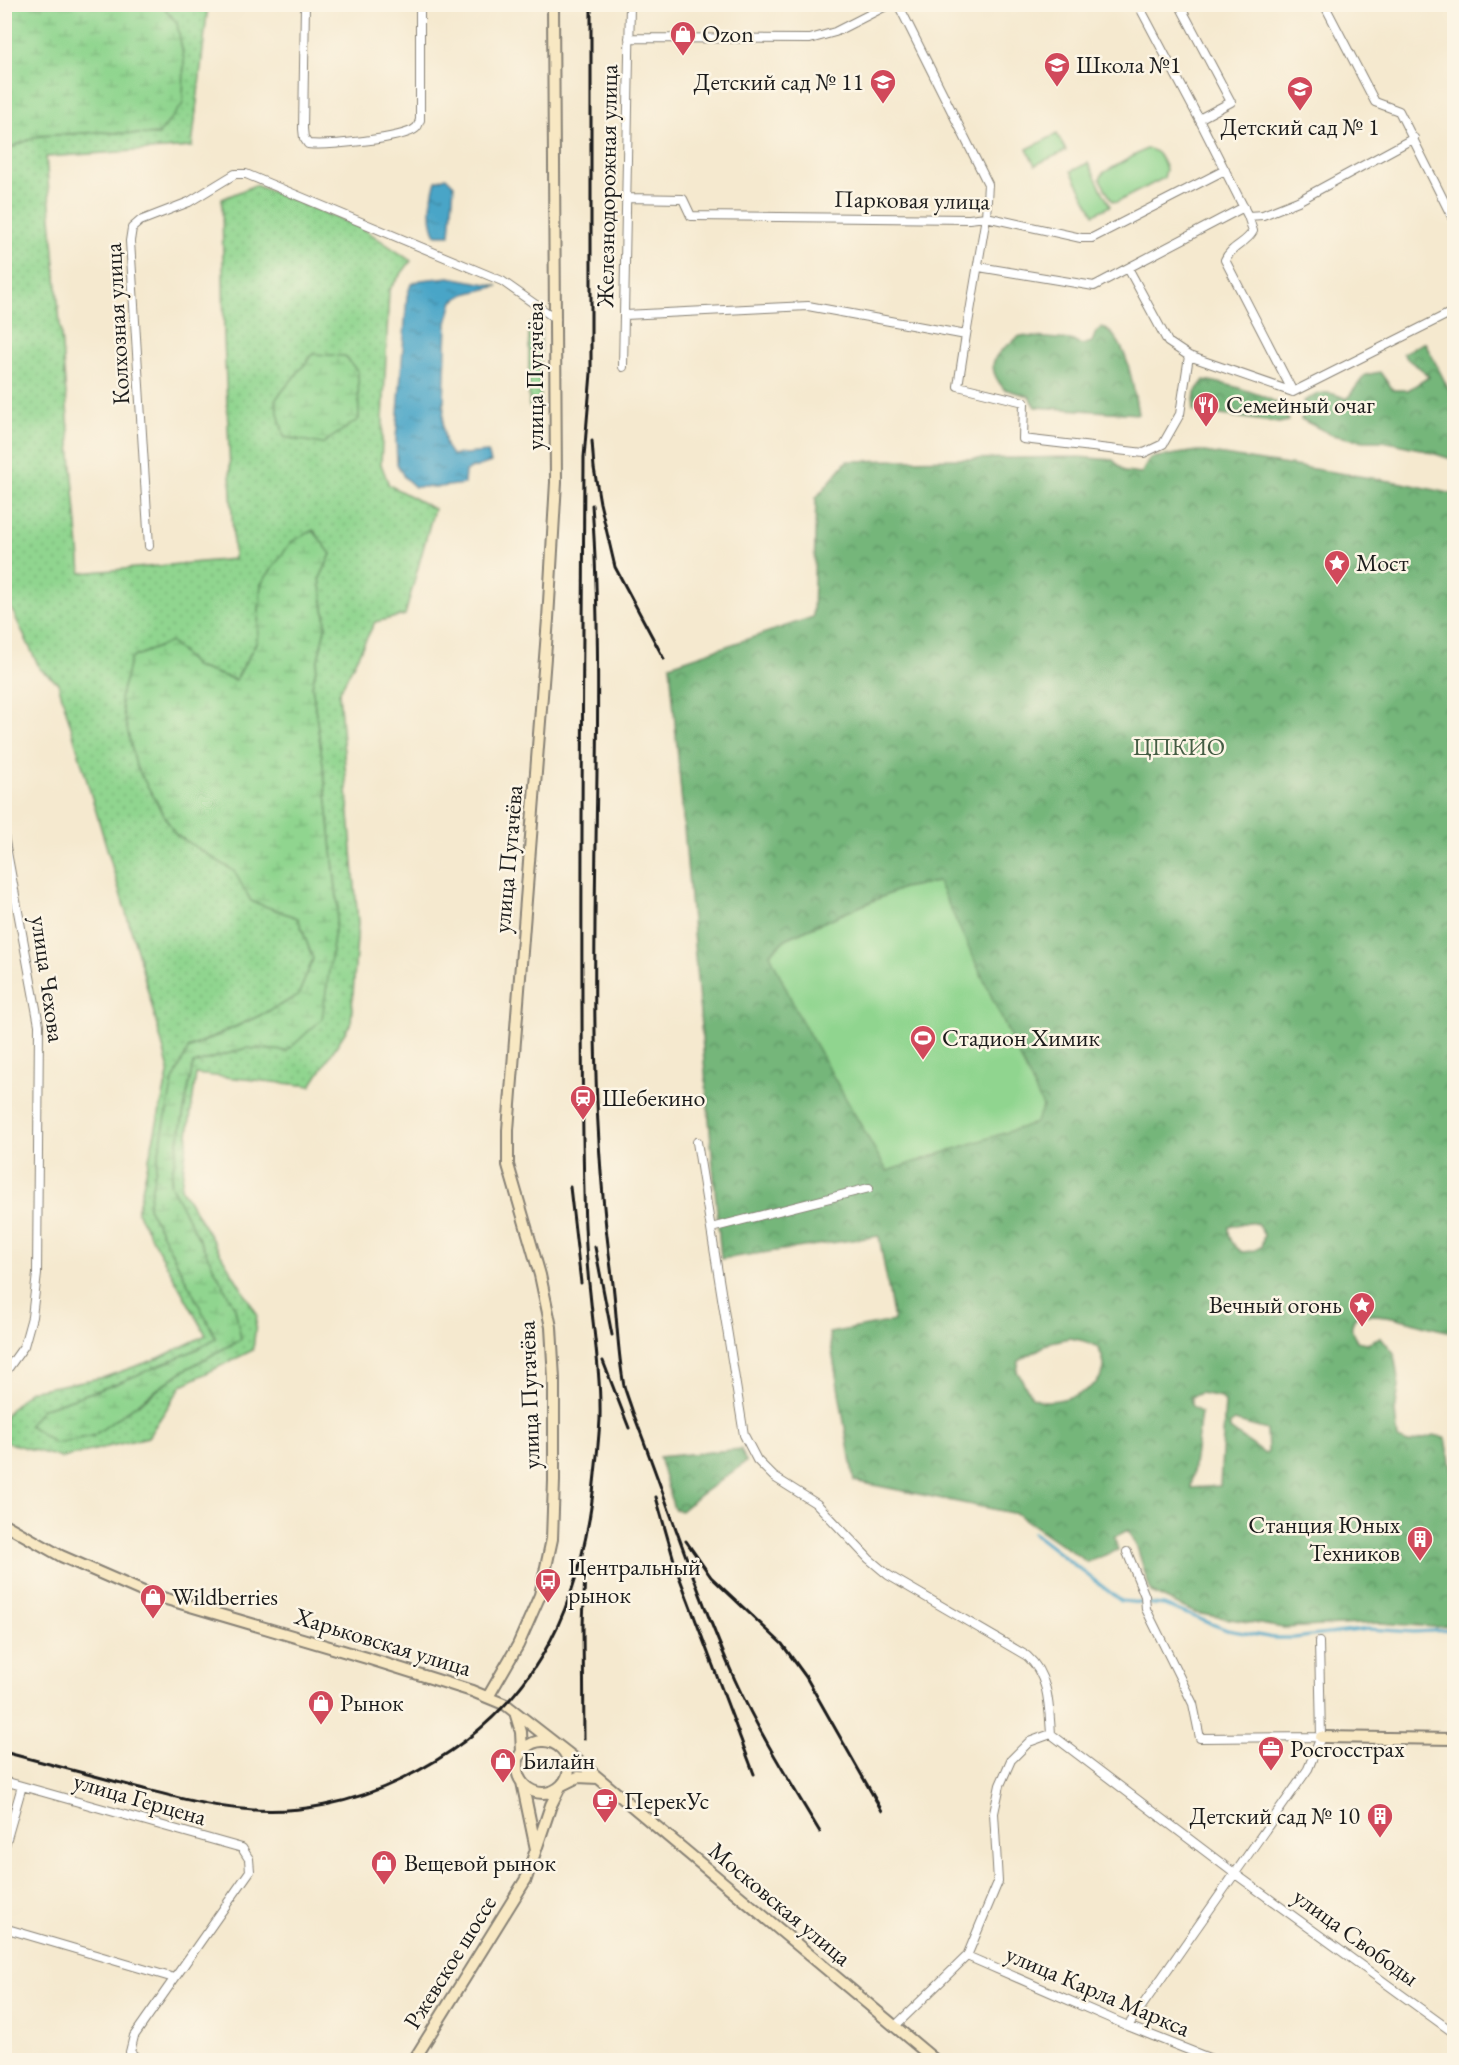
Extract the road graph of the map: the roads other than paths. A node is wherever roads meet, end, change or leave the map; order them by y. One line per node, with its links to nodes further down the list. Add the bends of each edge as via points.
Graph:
1 (305, 4): 2 (street, via 303,129 308,144 317,145 371,140 417,128)
2 (420, 4)
3 (553, 4): 23 (street, улица Пугачёва)
4 (630, 4): 10 (street, Железнодорожная улица)
5 (890, 4): 10 (street, via 835,32 810,39)
6 (898, 4): 17 (street, via 988,184)
7 (1138, 4): 11 (street)
8 (1179, 4): 11 (street, via 1231,102)
9 (1324, 4): 12 (street, via 1375,102 1399,111)
10 (629, 38): 14 (street, Железнодорожная улица)
11 (1199, 119): 13 (street)
12 (1414, 138): 16 (street, via 1298,201 1263,215); 18 (street)
13 (1225, 171): 15 (street); 17 (street, Парковая улица, via 1092,238)
14 (626, 198): 17 (street, Парковая улица, via 683,199 692,216); 22 (street, Железнодорожная улица)
15 (1244, 207): 16 (street); 20 (street)
16 (1248, 216): 27 (street, via 1253,231 1249,239 1228,252 1225,260)
17 (986, 217): 19 (street)
18 (1455, 221)
19 (979, 267): 20 (street, via 1094,286); 24 (street)
20 (1128, 268): 25 (street, via 1168,342)
21 (1455, 311): 27 (street)
22 (625, 315): 24 (street, via 808,306); 26 (street, Железнодорожная улица)
23 (556, 319): 28 (street, Колхозная улица, via 502,280 246,174 235,174 189,202 140,221 132,228 130,242); 37 (street, улица Пугачёва, via 556,482 548,619 508,1130 508,1165 551,1327 552,1539 540,1595 518,1645)
24 (966, 334): 25 (street, via 958,386 1024,402 1023,439 1143,453 1163,444 1180,414)
25 (1189, 356): 27 (street)
26 (623, 367)
27 (1293, 392)
28 (149, 546)
29 (4, 836): 33 (street, улица Чехова, via 39,1025 38,1274 24,1346)
30 (697, 1142): 32 (street)
31 (869, 1188): 32 (street)
32 (711, 1228): 39 (street, via 744,1435 757,1460 774,1477 817,1504 888,1575 1037,1664 1050,1709)
33 (4, 1374)
34 (4, 1524): 37 (street, Харьковская улица, via 61,1556 146,1593)
35 (1127, 1552): 40 (street, via 1145,1596 1146,1609 1193,1704 1200,1738)
36 (1319, 1642): 40 (street)
37 (488, 1697): 38 (street, Харьковская улица)
38 (515, 1712): 42 (street, Харьковская улица); 43 (street)
39 (1051, 1734): 51 (street, улица Свободы); 53 (street, via 1029,1742 1011,1760 1000,1785 994,1813 998,1882)
40 (1320, 1737): 41 (street); 51 (street, via 1308,1768)
41 (1455, 1739)
42 (559, 1746): 43 (street, via 540,1741); 44 (street, Московская улица); 48 (street, via 567,1756 569,1768)
43 (522, 1752): 46 (street, via 517,1767)
44 (599, 1778): 48 (street, via 578,1778); 56 (street, Московская улица)
45 (4, 1781): 47 (street, улица Герцена)
46 (522, 1782): 48 (street, via 539,1793); 50 (street)
47 (22, 1786): 49 (street); 54 (street, улица Герцена, via 242,1848 250,1871)
48 (561, 1786): 50 (street, Ржевское шоссе)
49 (4, 1849)
50 (536, 1852): 59 (street, Ржевское шоссе, via 526,1880)
51 (1234, 1873): 55 (street); 57 (street, улица Свободы)
52 (4, 1928): 54 (street)
53 (967, 1956): 55 (street, улица Карла Маркса); 56 (street)
54 (174, 1978): 58 (street, via 134,2036 130,2052)
55 (1128, 2026): 61 (street, улица Карла Маркса)
56 (894, 2027): 60 (street, Московская улица)
57 (1455, 2033)
58 (139, 2061)
59 (414, 2061)
60 (935, 2061)
61 (1214, 2061)

